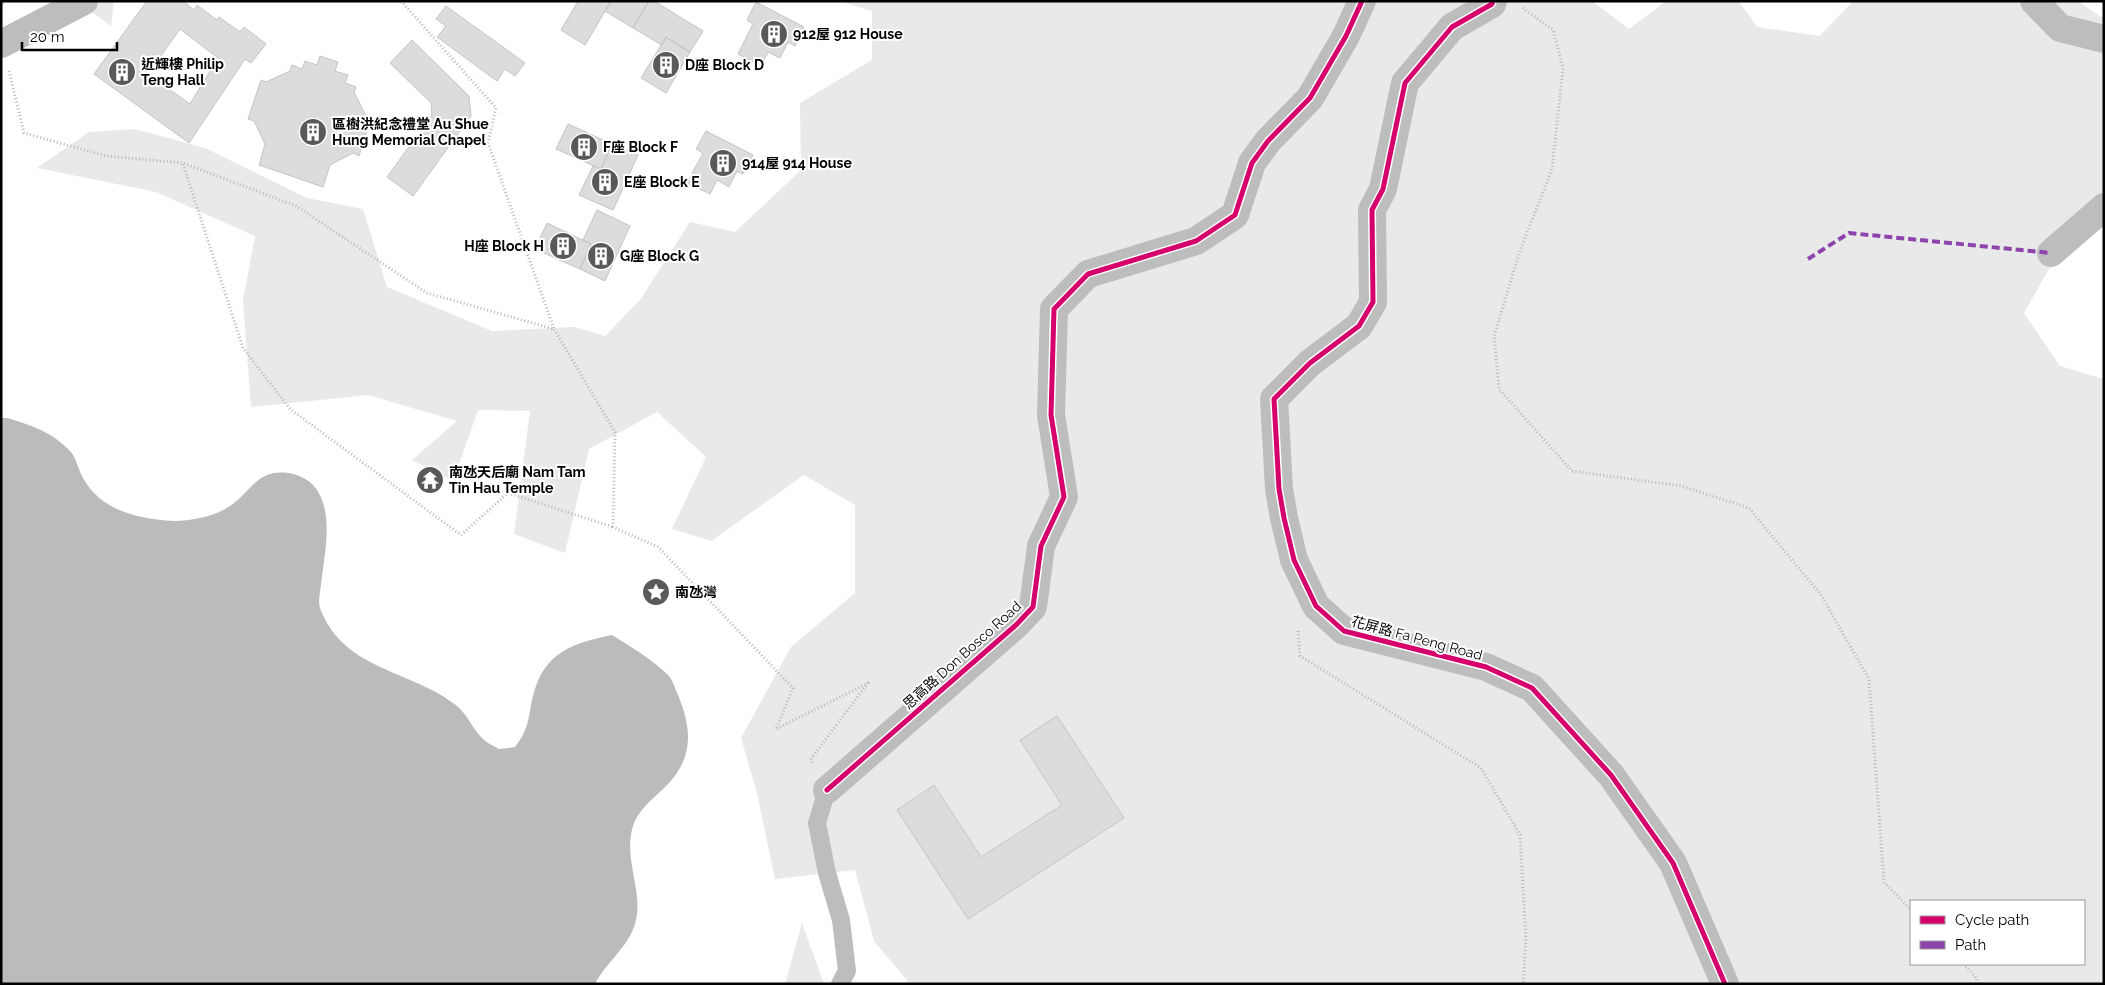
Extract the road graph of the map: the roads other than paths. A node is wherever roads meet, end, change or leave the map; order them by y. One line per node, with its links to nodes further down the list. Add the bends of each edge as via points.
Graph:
1 (84, 1): 6 (street)
2 (1362, 1): 9 (street, 思高路 Don Bosco Road, via 1310,98 1268,141 1252,163 1235,215 1196,241 1088,274 1054,309 1051,415 1064,496 1041,546 1033,607)
3 (2034, 1): 5 (street, via 2060,28)
4 (1492, 3): 11 (street, 花屏路 Fa Peng Road, via 1452,27 1405,83 1382,189 1372,210 1373,302 1359,326 1310,363 1274,398 1279,489 1284,518 1294,560 1316,606 1344,631 1486,667 1532,688 1611,774 1673,863)
5 (2104, 40)
6 (2, 44)
7 (2104, 207): 8 (street)
8 (2051, 253)
9 (827, 790): 10 (lane, via 817,822 841,920 847,971)
10 (840, 984)
11 (1724, 984)

